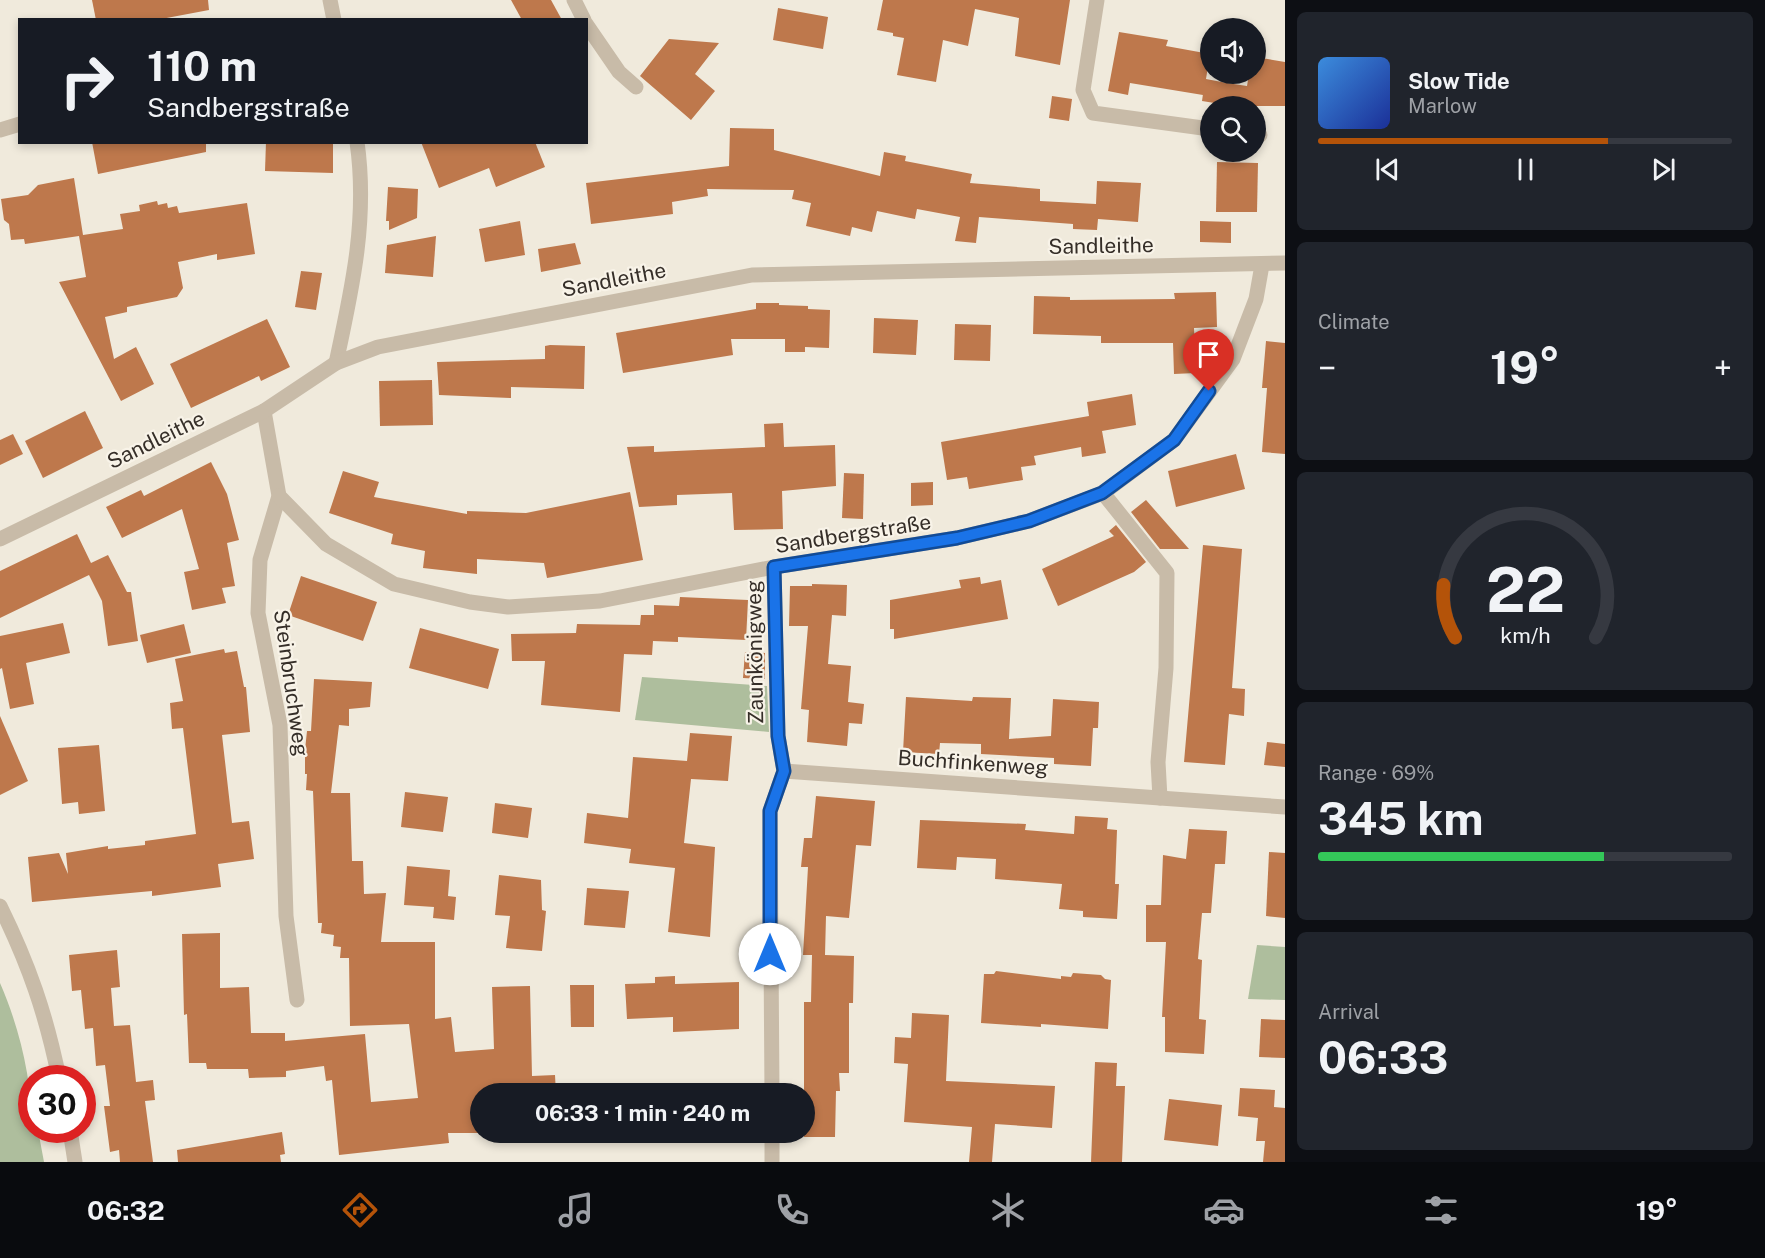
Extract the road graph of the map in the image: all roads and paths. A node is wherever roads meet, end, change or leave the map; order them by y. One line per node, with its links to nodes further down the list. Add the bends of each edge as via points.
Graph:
1 (330, 0): 4 (street)
2 (574, 0): 5 (street)
3 (1097, 0): 9 (street, via 1083,90 1093,113)
4 (334, 18)
5 (583, 18)
6 (588, 27): 7 (street, via 619,72)
7 (636, 87)
8 (18, 125): 10 (street)
9 (1200, 128)
10 (0, 130)
11 (357, 144): 14 (street, via 362,220)
12 (1285, 262): 13 (street, Sandleithe)
13 (1262, 265): 14 (street, Sandleithe, via 752,275 378,347); 16 (street, Sandbergstraße, via 1256,299 1233,359 1174,440)
14 (336, 363): 15 (street, Sandleithe)
15 (264, 411): 17 (street, Steinbruchweg); 18 (street, Sandleithe)
16 (1102, 493): 19 (street, Sandbergstraße, via 1029,521 957,538); 21 (street, via 1167,573 1166,668 1158,762)
17 (279, 496): 19 (street, Sandbergstraße, via 326,544 394,584 470,602 508,607 600,602); 24 (street, Steinbruchweg, via 260,560 258,613 280,725 286,916)
18 (0, 539)
19 (774, 567): 20 (street, Zaunkönigweg, via 778,736)
20 (784, 771): 21 (street, Buchfinkenweg); 26 (street, Zaunkönigweg, via 770,811)
21 (1160, 798): 22 (street, Buchfinkenweg)
22 (1285, 807)
23 (0, 906): 25 (street, via 31,971)
24 (297, 1000)
25 (56, 1065)
26 (772, 1083)
27 (72, 1143): 29 (street)
28 (772, 1143): 30 (street)
29 (75, 1162)
30 (772, 1162)

